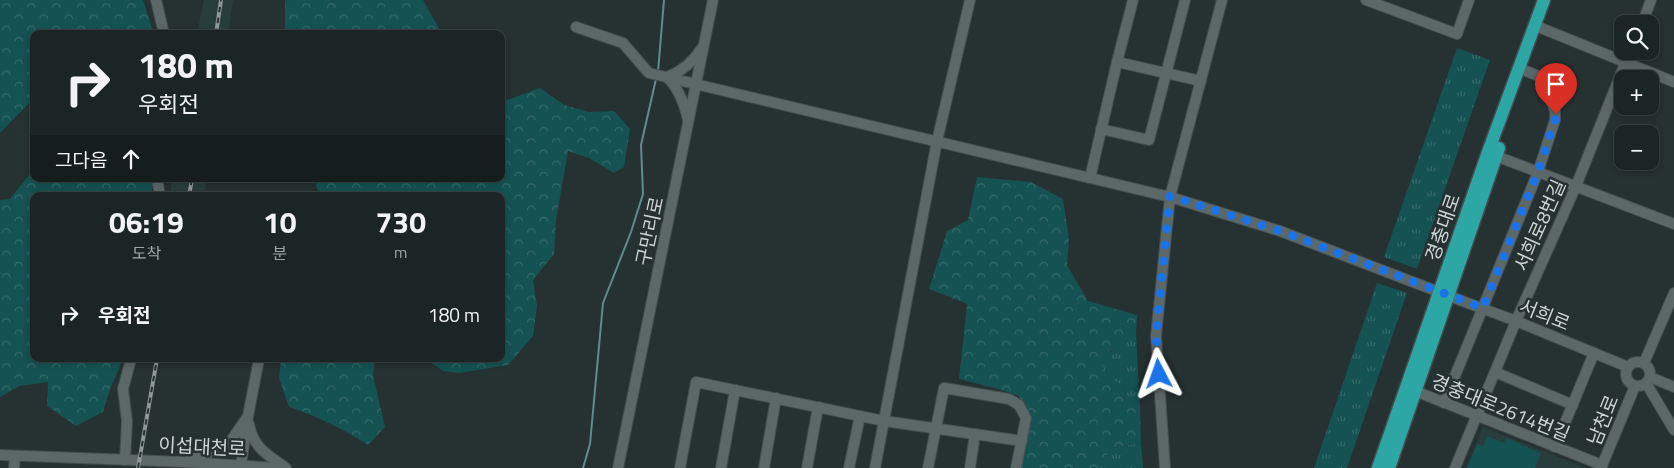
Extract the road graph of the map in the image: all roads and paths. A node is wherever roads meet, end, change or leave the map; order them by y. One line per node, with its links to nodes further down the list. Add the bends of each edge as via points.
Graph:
1 (156, 0): 15 (street)
2 (713, 0): 16 (street, 구만리로)
3 (970, 0): 27 (street)
4 (1133, 0): 17 (street)
5 (1185, 0): 20 (street)
6 (1222, 0): 22 (street)
7 (1366, 0): 8 (street, via 1457,34)
8 (1468, 0)
9 (1544, 0): 35 (main road, 경충대로)
10 (1553, 0): 14 (main road, 경충대로)
11 (1652, 0): 12 (street)
12 (1646, 15)
13 (576, 27): 21 (street, 서희로, via 623,43 649,73)
14 (1542, 28): 18 (street); 19 (main road, 경충대로)
15 (163, 30)
16 (705, 44): 21 (street, via 694,60); 24 (street, 구만리로)
17 (1116, 62): 20 (street); 26 (street)
18 (1626, 62): 23 (street); 31 (street, 서희로8번길)
19 (1526, 71): 28 (main road, 경충대로); 29 (street, via 1544,80 1556,114)
20 (1166, 73): 22 (street); 26 (street, via 1148,140)
21 (667, 77): 24 (street, 서희로); 25 (street, via 680,94)
22 (1201, 81): 32 (street)
23 (1674, 82)
24 (697, 84): 25 (street, 구만리로); 27 (street, 서희로)
25 (689, 123): 72 (street, 구만리로)
26 (1101, 129): 30 (street)
27 (937, 141): 30 (street, 서희로); 56 (street)
28 (1496, 156): 29 (street); 35 (main road, 경충대로)
29 (1538, 172): 31 (street); 36 (street)
30 (1090, 178): 32 (street, 서희로)
31 (1576, 186): 33 (street); 37 (street, 서희로8번길)
32 (1170, 196): 35 (street, 서희로, via 1280,231); 82 (street, via 1156,336)
33 (1674, 224)
34 (1674, 293): 41 (street)
35 (1444, 294): 36 (street, 서희로); 48 (main road, 경충대로); 83 (main road, 경충대로)
36 (1483, 308): 37 (street, 서희로); 50 (street)
37 (1516, 321): 38 (street, 서희로); 43 (street, 서희로8번길)
38 (1594, 353): 42 (street, 서희로); 51 (street)
39 (130, 362): 64 (street, via 123,389 127,421)
40 (258, 362): 53 (street)
41 (1644, 363): 42 (street, via 1635,362); 44 (street, via 1649,368)
42 (1628, 367): 45 (street, via 1626,378)
43 (1495, 372): 51 (street); 55 (street, 서희로8번길)
44 (1648, 380): 45 (street); 46 (street); 58 (street)
45 (1635, 386): 68 (street, 남천로)
46 (1674, 387)
47 (735, 390): 49 (street); 73 (street, via 696,382); 74 (street)
48 (1415, 391): 50 (street, 경충대로2614번길); 84 (main road, 경충대로)
49 (776, 398): 52 (street); 75 (street)
50 (1444, 403): 55 (street, 경충대로2614번길)
51 (1573, 404): 61 (street)
52 (818, 407): 54 (street); 76 (street)
53 (248, 416): 65 (street, via 230,442); 67 (street); 71 (street, via 251,434 259,448)
54 (860, 416): 56 (street); 77 (street)
55 (1476, 416): 61 (street, 경충대로2614번길); 85 (street, 서희로8번길)
56 (884, 421): 57 (street); 78 (street)
57 (936, 428): 59 (street); 60 (street, via 944,388 1009,399 1019,405 1026,418); 79 (street)
58 (1674, 430)
59 (975, 434): 60 (street); 80 (street)
60 (1022, 441): 81 (street)
61 (1555, 447): 68 (street, 경충대로2614번길)
62 (0, 455): 63 (street, 이섭대천로)
63 (15, 456): 64 (street, 이섭대천로); 69 (street)
64 (125, 460): 66 (street, 이섭대천로)
65 (185, 462): 66 (street, 이섭대천로); 67 (street, 이섭대천로)
66 (148, 464)
67 (241, 465): 70 (street, 이섭대천로)
68 (1602, 467)
69 (14, 468)
70 (277, 468)
71 (286, 468)
72 (618, 468)
73 (680, 468)
74 (721, 468)
75 (764, 468)
76 (806, 468)
77 (849, 468)
78 (875, 468)
79 (928, 468)
80 (970, 468)
81 (1016, 468)
82 (1165, 468)
83 (1378, 468)
84 (1388, 468)
85 (1455, 468)

